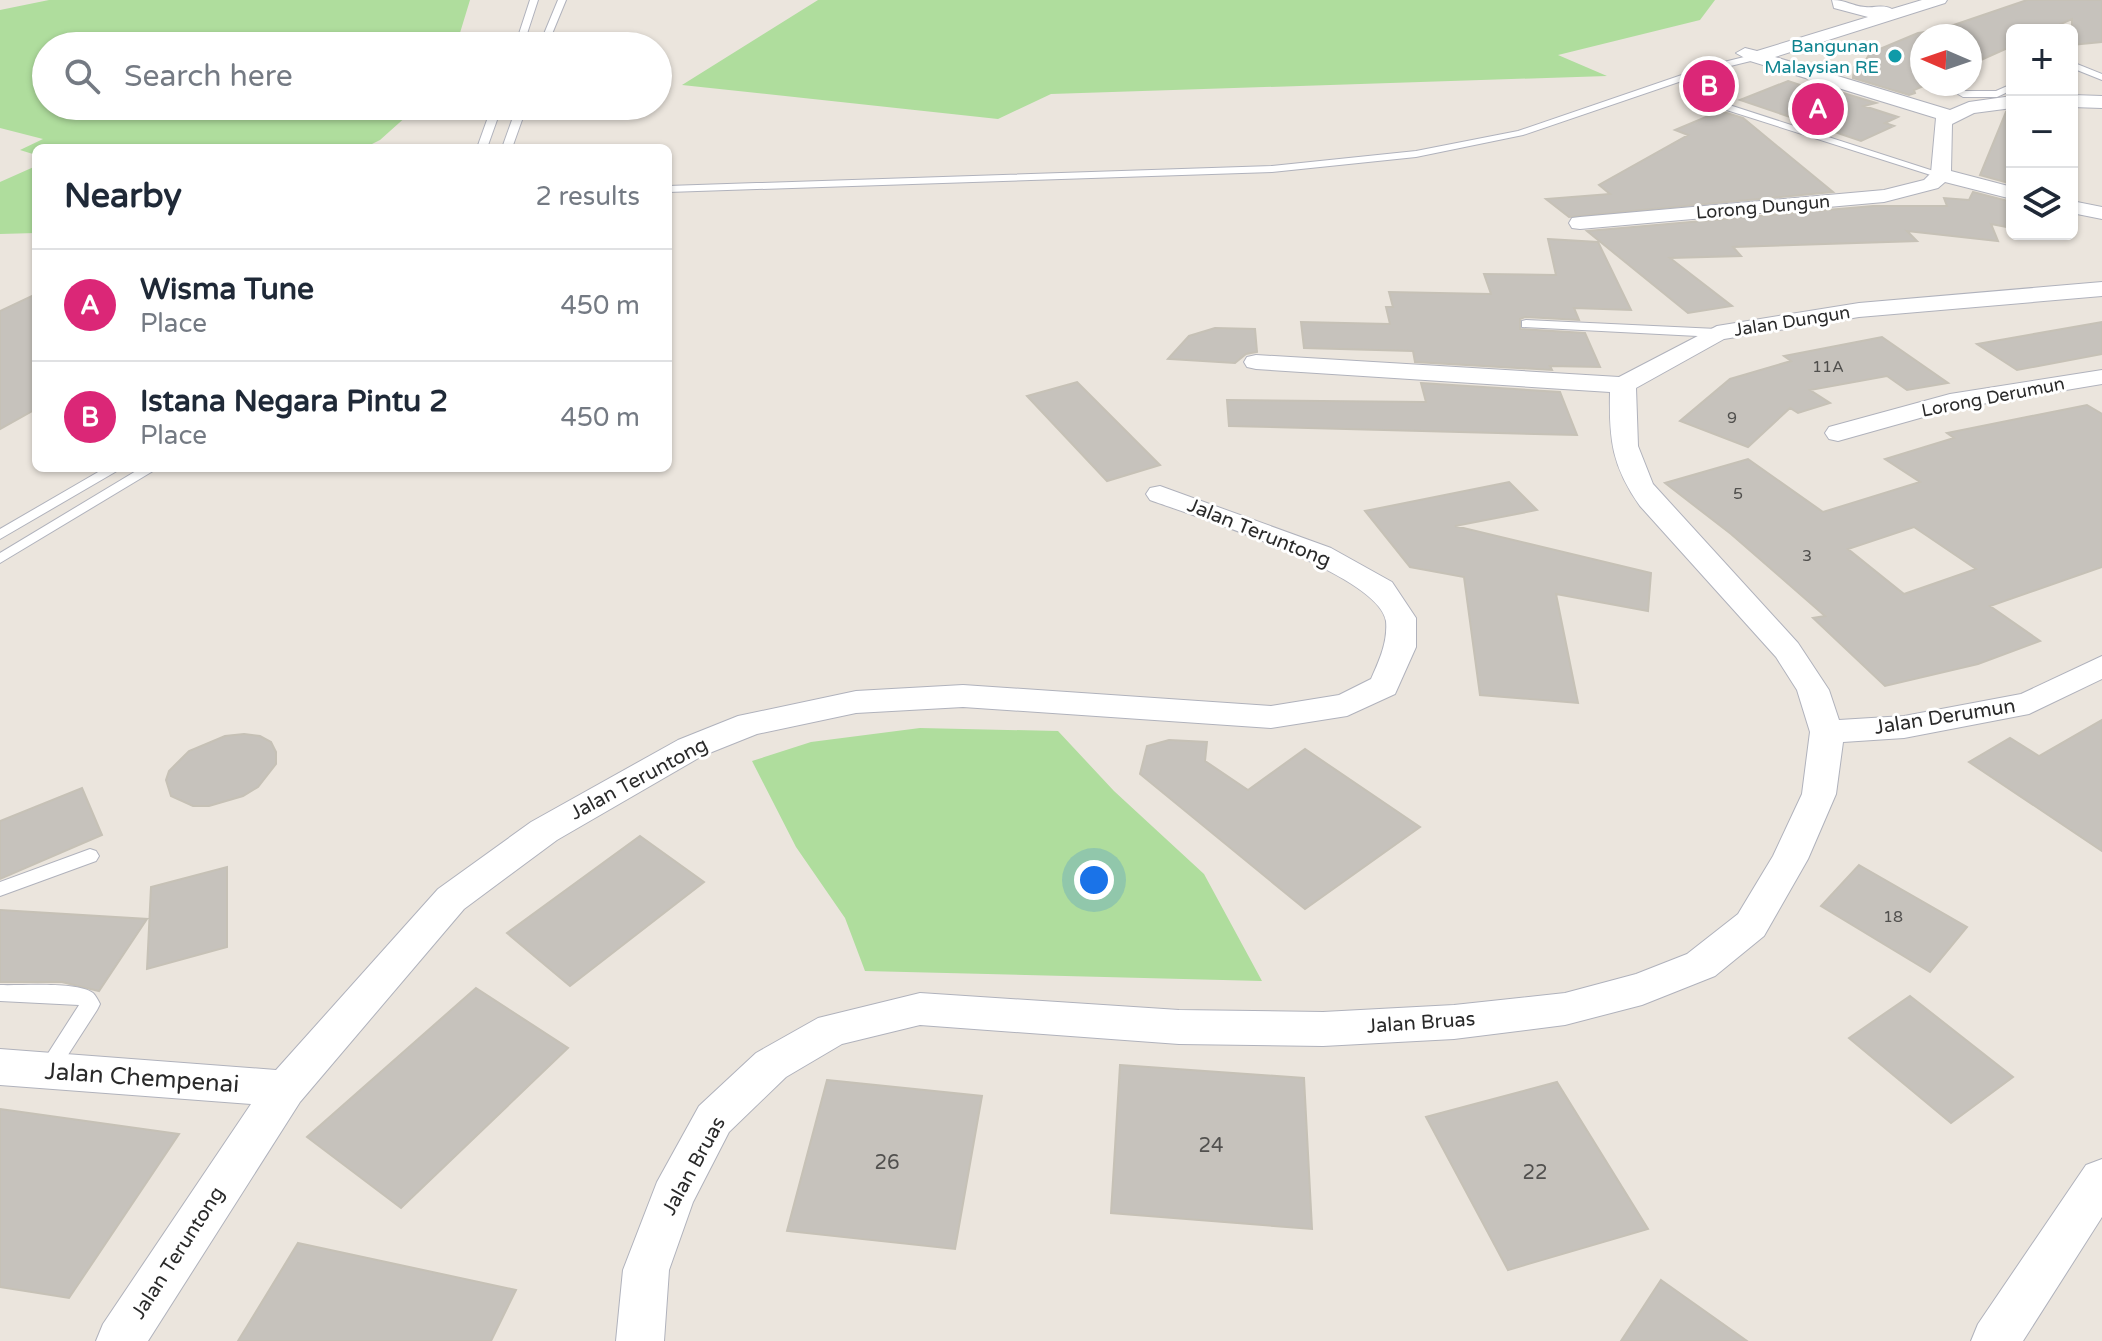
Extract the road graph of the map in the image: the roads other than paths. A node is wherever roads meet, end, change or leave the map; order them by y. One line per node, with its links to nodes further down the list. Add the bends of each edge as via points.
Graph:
1 (534, 0): 6 (lane)
2 (562, 0): 7 (lane)
3 (1883, 0): 5 (street)
4 (1936, 0): 5 (street, via 1878,12); 8 (street)
5 (1845, 5): 9 (street)
6 (524, 32)
7 (549, 32)
8 (1834, 33): 9 (street); 11 (street, via 1791,51 1789,56)
9 (1750, 55): 11 (street); 27 (lane, via 1520,133 1348,162)
10 (2078, 67): 12 (lane)
11 (1806, 73): 21 (street)
12 (2102, 77)
13 (1986, 88): 15 (lane)
14 (1981, 96): 17 (lane)
15 (2006, 98)
16 (2006, 99): 21 (street)
17 (2006, 99)
18 (2078, 101): 19 (street)
19 (2102, 102)
20 (1717, 104): 26 (lane)
21 (1949, 116): 26 (street, via 1942,126)
22 (492, 120): 24 (lane)
23 (517, 120): 25 (lane)
24 (483, 144)
25 (508, 144)
26 (1941, 175): 28 (street); 31 (street, Lorong Dungun, via 1931,184 1884,196)
27 (672, 189)
28 (2006, 191)
29 (2078, 208): 30 (street)
30 (2102, 213)
31 (1580, 223)
32 (2102, 289): 34 (street, Jalan Dungun, via 1859,310)
33 (1526, 324): 34 (lane)
34 (1717, 333): 37 (street, Jalan Dungun)
35 (1256, 362): 37 (street)
36 (2102, 377): 38 (street, Lorong Derumun, via 1950,402)
37 (1623, 385): 45 (street, Jalan Bruas, via 1623,449 1631,472 1650,500 1787,650 1813,690)
38 (1838, 433)
39 (108, 472): 42 (lane)
40 (144, 472): 43 (lane)
41 (1160, 494): 51 (street, Jalan Teruntong, via 1321,554 1381,589 1401,618 1400,647 1384,686 1347,705 1271,717 963,696 856,702 750,724 621,785 544,831 451,899)
42 (0, 535)
43 (0, 559)
44 (2102, 666): 45 (street, Jalan Derumun, via 2029,703 1904,727)
45 (1827, 732): 54 (street, Jalan Bruas, via 1819,794 1790,859 1751,925 1701,965 1642,989 1565,1009 1352,1028 1179,1027 920,1009 832,1030 771,1065 714,1119 673,1196 646,1270)
46 (90, 856): 47 (lane)
47 (0, 889)
48 (0, 993): 50 (lane, via 73,995 90,1004)
49 (0, 1067): 50 (street, Jalan Chempenai)
50 (47, 1071): 51 (street, Jalan Chempenai)
51 (285, 1089): 53 (street, Jalan Teruntong)
52 (2102, 1179): 55 (street)
53 (120, 1341)
54 (640, 1341)
55 (1995, 1341)

